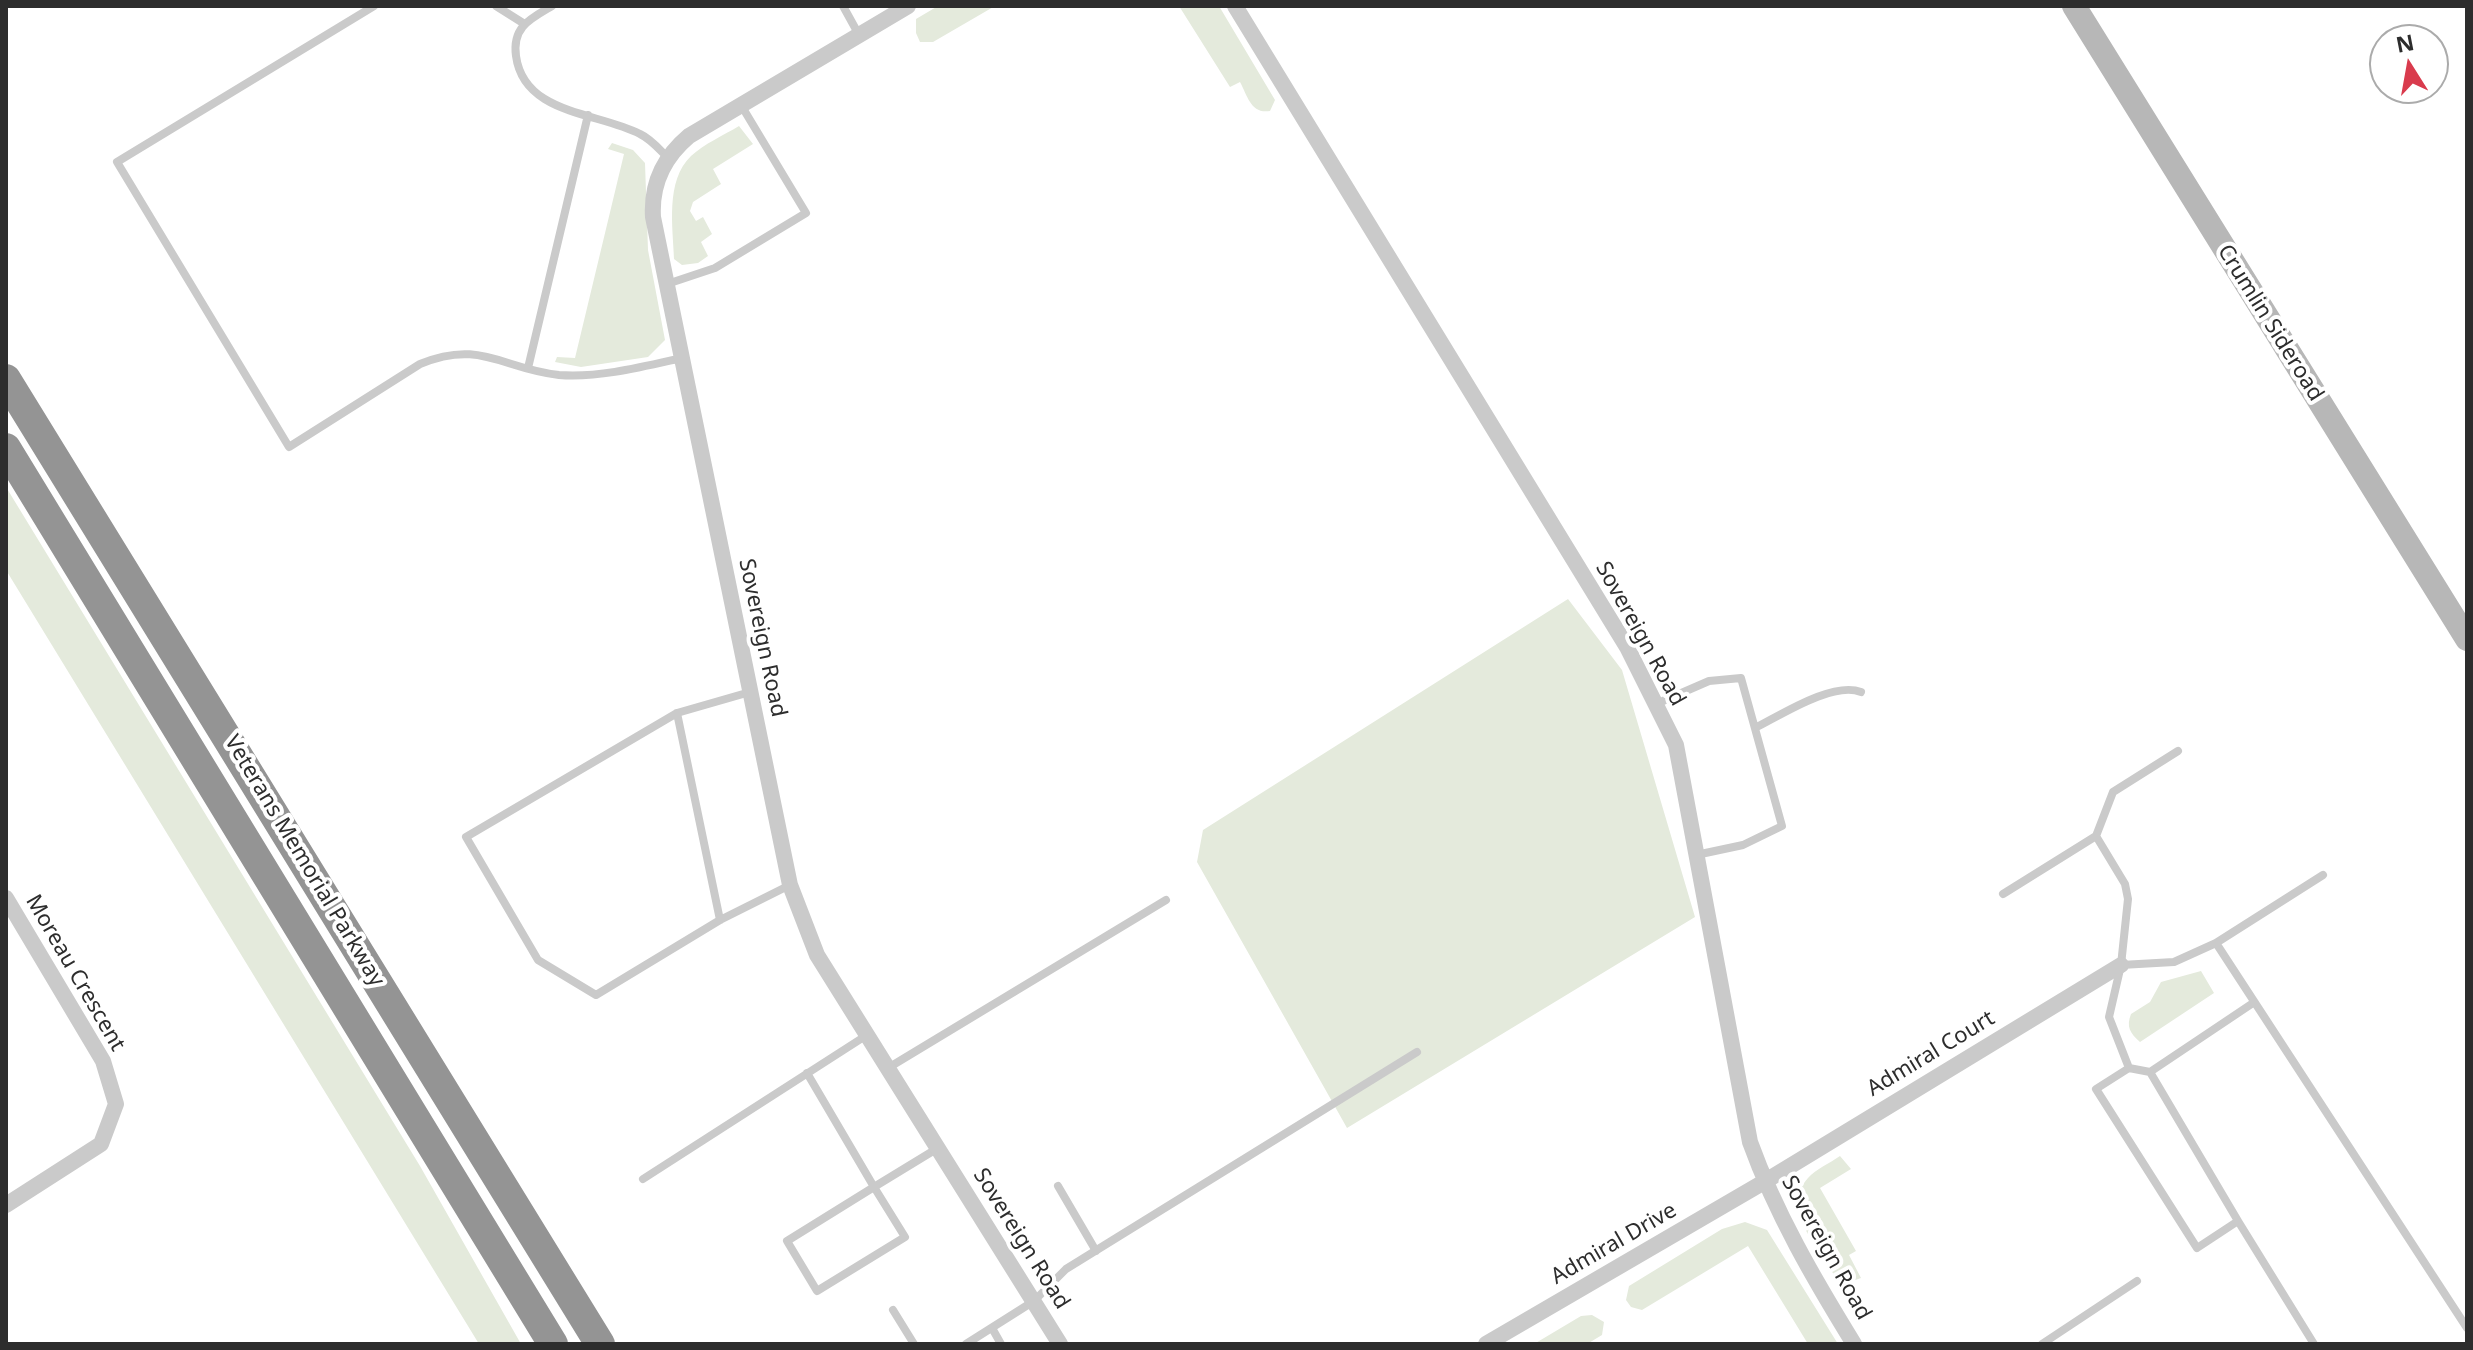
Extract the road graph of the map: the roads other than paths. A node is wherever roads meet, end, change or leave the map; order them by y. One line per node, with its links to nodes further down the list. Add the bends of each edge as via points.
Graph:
1 (374, 6): 15 (lane, via 117,162 289,447 441,355 483,355)
2 (496, 6): 8 (lane)
3 (552, 6): 8 (lane)
4 (843, 6): 9 (lane)
5 (908, 6): 9 (street, Sovereign Road)
6 (1235, 6): 21 (street, Sovereign Road, via 1627,647)
7 (2074, 6): 18 (street, Crumlin Sideroad)
8 (523, 23): 11 (lane, via 515,43 522,79 541,98)
9 (859, 35): 10 (street, Sovereign Road)
10 (741, 105): 12 (street, Sovereign Road, via 689,136); 13 (lane, via 806,213 715,268)
11 (588, 115): 12 (lane, via 637,132); 15 (lane)
12 (668, 158): 13 (street, Sovereign Road, via 656,184 653,209)
13 (667, 284): 14 (street, Sovereign Road)
14 (682, 358): 15 (lane, via 598,373 558,375); 19 (street, Sovereign Road)
15 (528, 368)
16 (6, 379): 57 (highway, Veterans Memorial Parkway)
17 (6, 448): 56 (highway, Veterans Memorial Parkway)
18 (2467, 639)
19 (751, 692): 22 (lane); 28 (street, Sovereign Road)
20 (1861, 692): 23 (lane, via 1850,687 1815,698)
21 (1656, 705): 23 (lane, via 1709,681 1741,678); 26 (street, Sovereign Road, via 1676,745)
22 (677, 713): 32 (lane); 32 (lane, via 466,837 538,960 596,995)
23 (1755, 728): 26 (lane, via 1782,826 1743,845)
24 (2178, 751): 25 (lane, via 2113,792)
25 (2096, 836): 29 (lane); 34 (lane, via 2125,884 2128,899)
26 (1696, 855): 44 (street, Sovereign Road, via 1750,1142)
27 (2323, 875): 33 (lane)
28 (790, 885): 32 (lane); 36 (street, Sovereign Road, via 817,955)
29 (2003, 894)
30 (6, 898): 47 (street, Moreau Crescent, via 103,1061 116,1104 101,1144)
31 (1166, 900): 38 (lane)
32 (720, 920)
33 (2216, 943): 34 (lane, via 2174,962); 35 (lane)
34 (2121, 965): 39 (lane, via 2109,1017); 44 (street, Admiral Court)
35 (2253, 1003): 40 (lane); 54 (lane)
36 (867, 1035): 38 (street, Sovereign Road); 41 (lane)
37 (1417, 1052): 49 (lane)
38 (888, 1068): 42 (street, Sovereign Road)
39 (2129, 1068): 40 (lane); 48 (lane, via 2096,1089 2197,1248)
40 (2150, 1072): 48 (lane)
41 (807, 1073): 43 (lane); 46 (lane)
42 (938, 1148): 46 (lane); 51 (street, Sovereign Road)
43 (643, 1179)
44 (1764, 1182): 62 (street, Admiral Drive); 63 (street, Sovereign Road, via 1804,1263)
45 (1058, 1186): 49 (lane)
46 (874, 1187): 46 (lane, via 787,1241 817,1291 905,1237)
47 (6, 1205)
48 (2238, 1221): 65 (lane)
49 (1096, 1251): 51 (lane, via 1066,1269)
50 (2137, 1281): 55 (lane)
51 (1034, 1301): 53 (lane); 61 (street, Sovereign Road)
52 (893, 1310): 58 (lane)
53 (992, 1328): 59 (lane); 60 (lane)
54 (2467, 1328)
55 (2055, 1340): 64 (lane)
56 (553, 1344)
57 (600, 1344)
58 (914, 1344)
59 (966, 1344)
60 (1001, 1344)
61 (1060, 1344)
62 (1486, 1344)
63 (1854, 1344)
64 (2042, 1344)
65 (2314, 1344)

